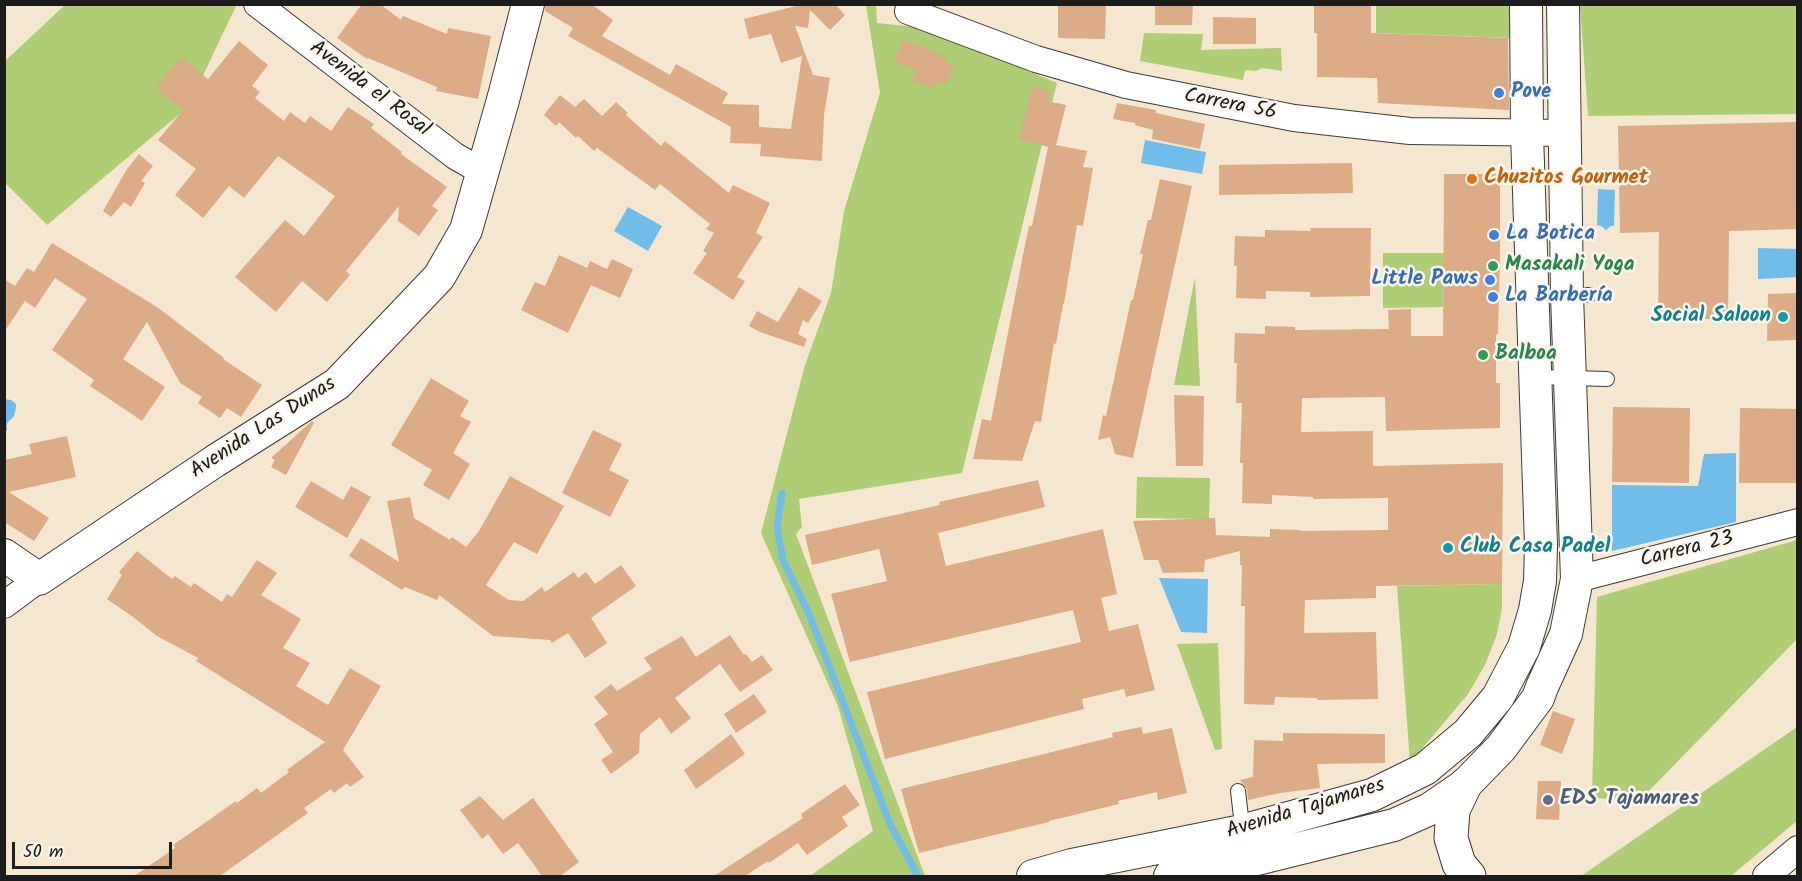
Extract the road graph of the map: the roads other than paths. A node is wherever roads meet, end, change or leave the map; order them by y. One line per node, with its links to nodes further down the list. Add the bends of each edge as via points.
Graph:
1 (257, 4): 8 (street, Avenida el Rosal, via 455,156)
2 (528, 4): 8 (street, Avenida Las Dunas)
3 (1526, 4): 7 (street, Avenida Tajamares)
4 (1563, 4): 6 (street, Avenida Tajamares)
5 (908, 11): 7 (street, Carrera 56, via 1036,59 1142,89 1293,118 1410,130)
6 (1564, 133): 7 (street, Carrera 56); 11 (street, Avenida Tajamares, via 1578,295)
7 (1527, 134): 9 (street, Avenida Tajamares)
8 (483, 172): 14 (street, Avenida Las Dunas, via 466,230 439,277 337,384)
9 (1535, 377): 11 (lane); 19 (street, Avenida Tajamares, via 1540,581 1524,647 1498,697 1468,733 1425,769)
10 (1607, 379): 11 (lane)
11 (1570, 380): 15 (street, Avenida Tajamares)
12 (1797, 522): 15 (street, Carrera 23)
13 (4, 555): 14 (street)
14 (39, 579): 16 (street)
15 (1577, 579): 17 (street, Avenida Tajamares, via 1566,634 1538,698 1501,748)
16 (4, 604)
17 (1465, 785): 19 (street, Avenida Tajamares, via 1430,809 1394,825); 23 (highway, via 1453,810 1451,838 1459,864)
18 (1238, 791): 19 (lane)
19 (1246, 846): 21 (street, Avenida Tajamares, via 1072,865); 22 (street, Avenida Tajamares)
20 (1797, 849): 24 (street)
21 (1033, 876)
22 (1170, 876)
23 (1469, 876)
24 (1766, 876)

